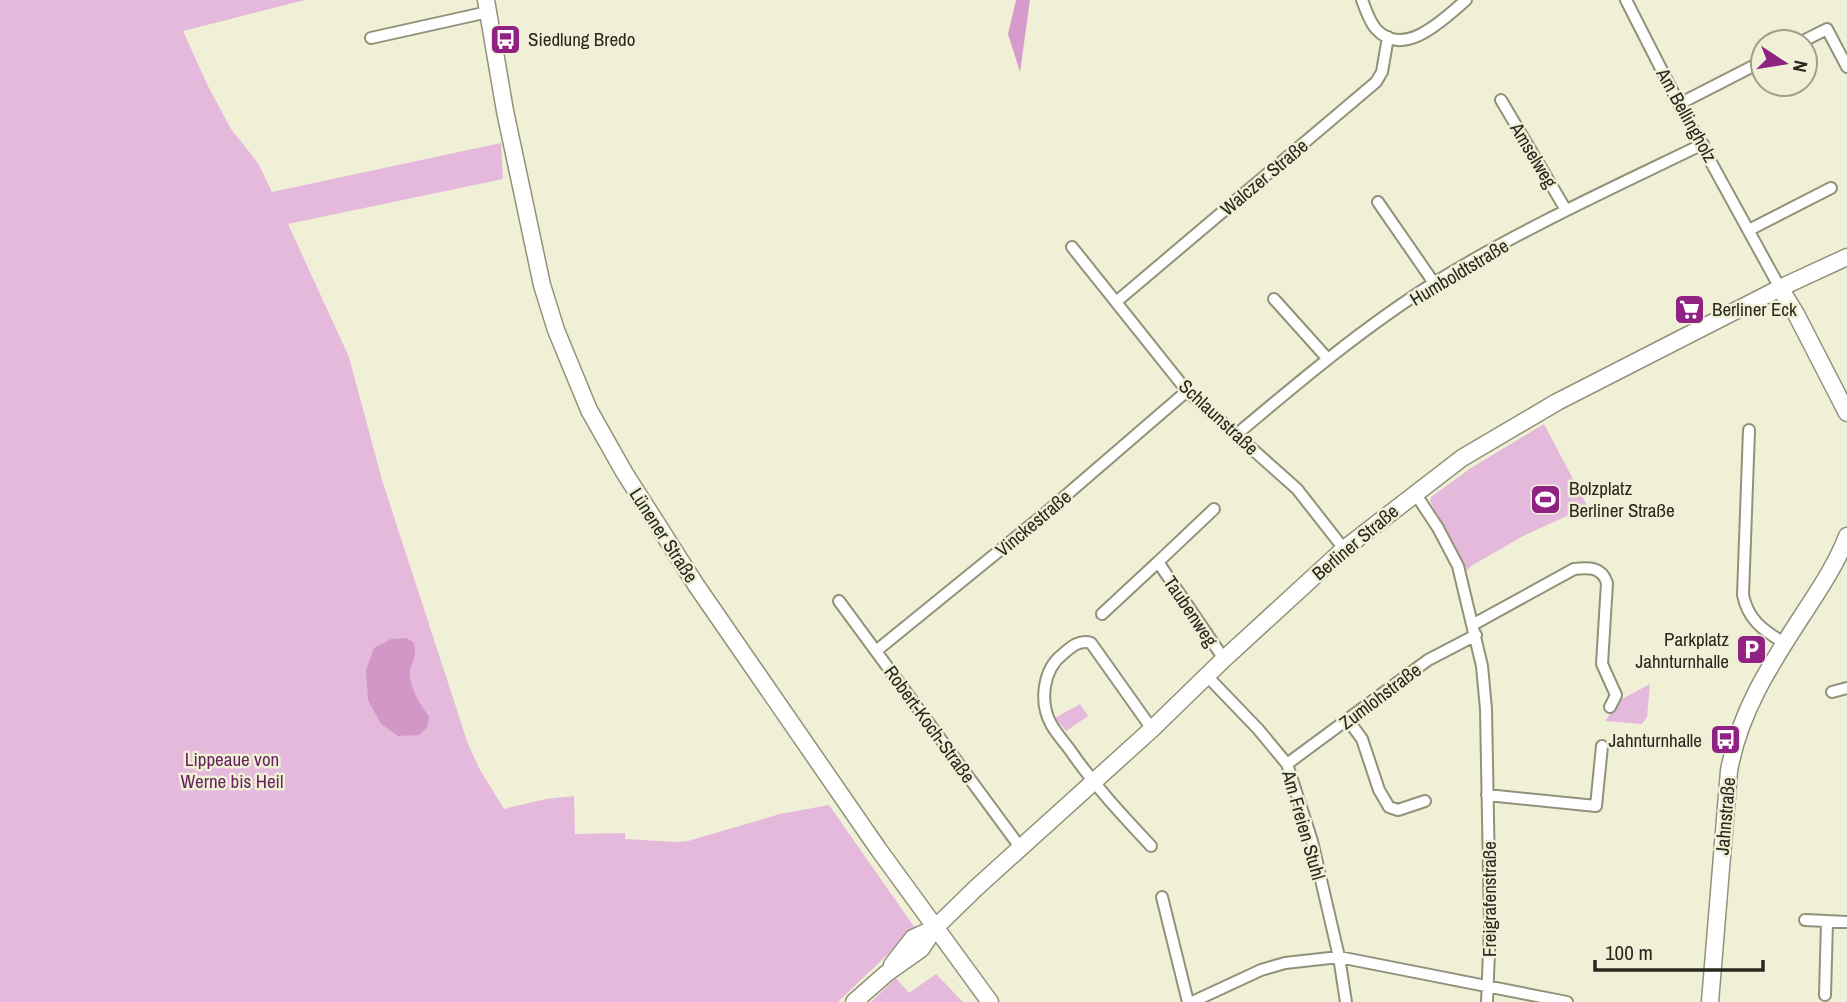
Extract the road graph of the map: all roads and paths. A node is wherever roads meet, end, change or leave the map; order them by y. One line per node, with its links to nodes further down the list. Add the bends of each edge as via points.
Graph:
1 (1362, 0): 6 (street, via 1371,22)
2 (1466, 0): 6 (street, via 1429,31 1401,40)
3 (1626, 0): 11 (street, Am Bellingholz)
4 (487, 6): 7 (street); 56 (street, Lünener Straße, via 542,285 590,410 696,584)
5 (1819, 33): 8 (street, via 1827,29)
6 (1388, 37): 22 (street, Walczer Straße, via 1376,82)
7 (372, 38)
8 (1847, 67)
9 (1749, 68): 11 (street)
10 (1501, 100): 15 (street, Amselweg)
11 (1679, 104): 12 (street, Am Bellingholz)
12 (1703, 144): 15 (street, Humboldtstraße); 16 (street, Am Bellingholz)
13 (1831, 188): 16 (street)
14 (1378, 202): 19 (street)
15 (1566, 210): 19 (street, Humboldtstraße)
16 (1749, 230): 20 (street, Am Bellingholz)
17 (1072, 247): 22 (street, Schlaunstraße)
18 (1847, 257): 20 (street, Berliner Straße)
19 (1434, 283): 23 (street, Humboldtstraße)
20 (1780, 288): 25 (street); 28 (street, Berliner Straße, via 1537,412)
21 (1274, 299): 23 (street)
22 (1116, 302): 24 (street, Schlaunstraße)
23 (1327, 358): 27 (street, Humboldtstraße)
24 (1187, 391): 27 (street, Schlaunstraße); 37 (street, Vinckestraße)
25 (1847, 413)
26 (1749, 430): 36 (street, via 1743,595 1753,620)
27 (1237, 434): 31 (street, Schlaunstraße, via 1297,489)
28 (1415, 493): 31 (street, Berliner Straße); 35 (street, Freigrafenstraße, via 1458,566)
29 (1214, 509): 32 (street, Taubenweg)
30 (1847, 536): 36 (street, Jahnstraße, via 1829,575)
31 (1345, 550): 38 (street, Berliner Straße)
32 (1158, 562): 34 (street, Taubenweg); 38 (street, Taubenweg)
33 (839, 601): 37 (street, Robert-Koch-Straße)
34 (1102, 614)
35 (1475, 630): 42 (street, via 1574,569 1598,570 1607,583 1602,664 1616,695); 43 (street, Zumlohstraße); 48 (street, Freigrafenstraße, via 1486,709)
36 (1784, 643): 66 (street, Jahnstraße, via 1748,705 1732,753)
37 (876, 651): 51 (street, Robert-Koch-Straße)
38 (1224, 659): 39 (street, Berliner Straße)
39 (1207, 676): 44 (street, Berliner Straße); 46 (street, Am Freien Stuhl)
40 (1847, 688): 41 (street)
41 (1832, 692)
42 (1610, 707)
43 (1348, 720): 46 (street, Zumlohstraße); 49 (street, via 1362,739 1389,807 1398,810)
44 (1152, 729): 47 (street, Berliner Straße); 47 (street, via 1091,643 1085,641 1062,654 1048,671 1047,713)
45 (1602, 746): 48 (street, via 1596,806)
46 (1287, 764): 57 (street, Am Freien Stuhl, via 1312,841)
47 (1093, 782): 50 (street); 51 (street, Berliner Straße)
48 (1487, 795): 58 (street, Freigrafenstraße)
49 (1425, 801)
50 (1151, 846)
51 (1020, 847): 56 (street, Berliner Straße)
52 (1162, 897): 62 (street)
53 (1805, 920): 54 (street)
54 (1827, 922): 55 (street); 59 (street)
55 (1847, 922)
56 (935, 928): 60 (street, Berliner Straße, via 920,949); 61 (street, Lünener Straße)
57 (1339, 957): 58 (street); 62 (street, via 1261,970); 63 (street, Am Freien Stuhl)
58 (1489, 986): 64 (street, Freigrafenstraße); 65 (street)
59 (1825, 995)
60 (854, 1002)
61 (990, 1002)
62 (1190, 1002)
63 (1346, 1002)
64 (1487, 1002)
65 (1567, 1002)
66 (1710, 1002)

